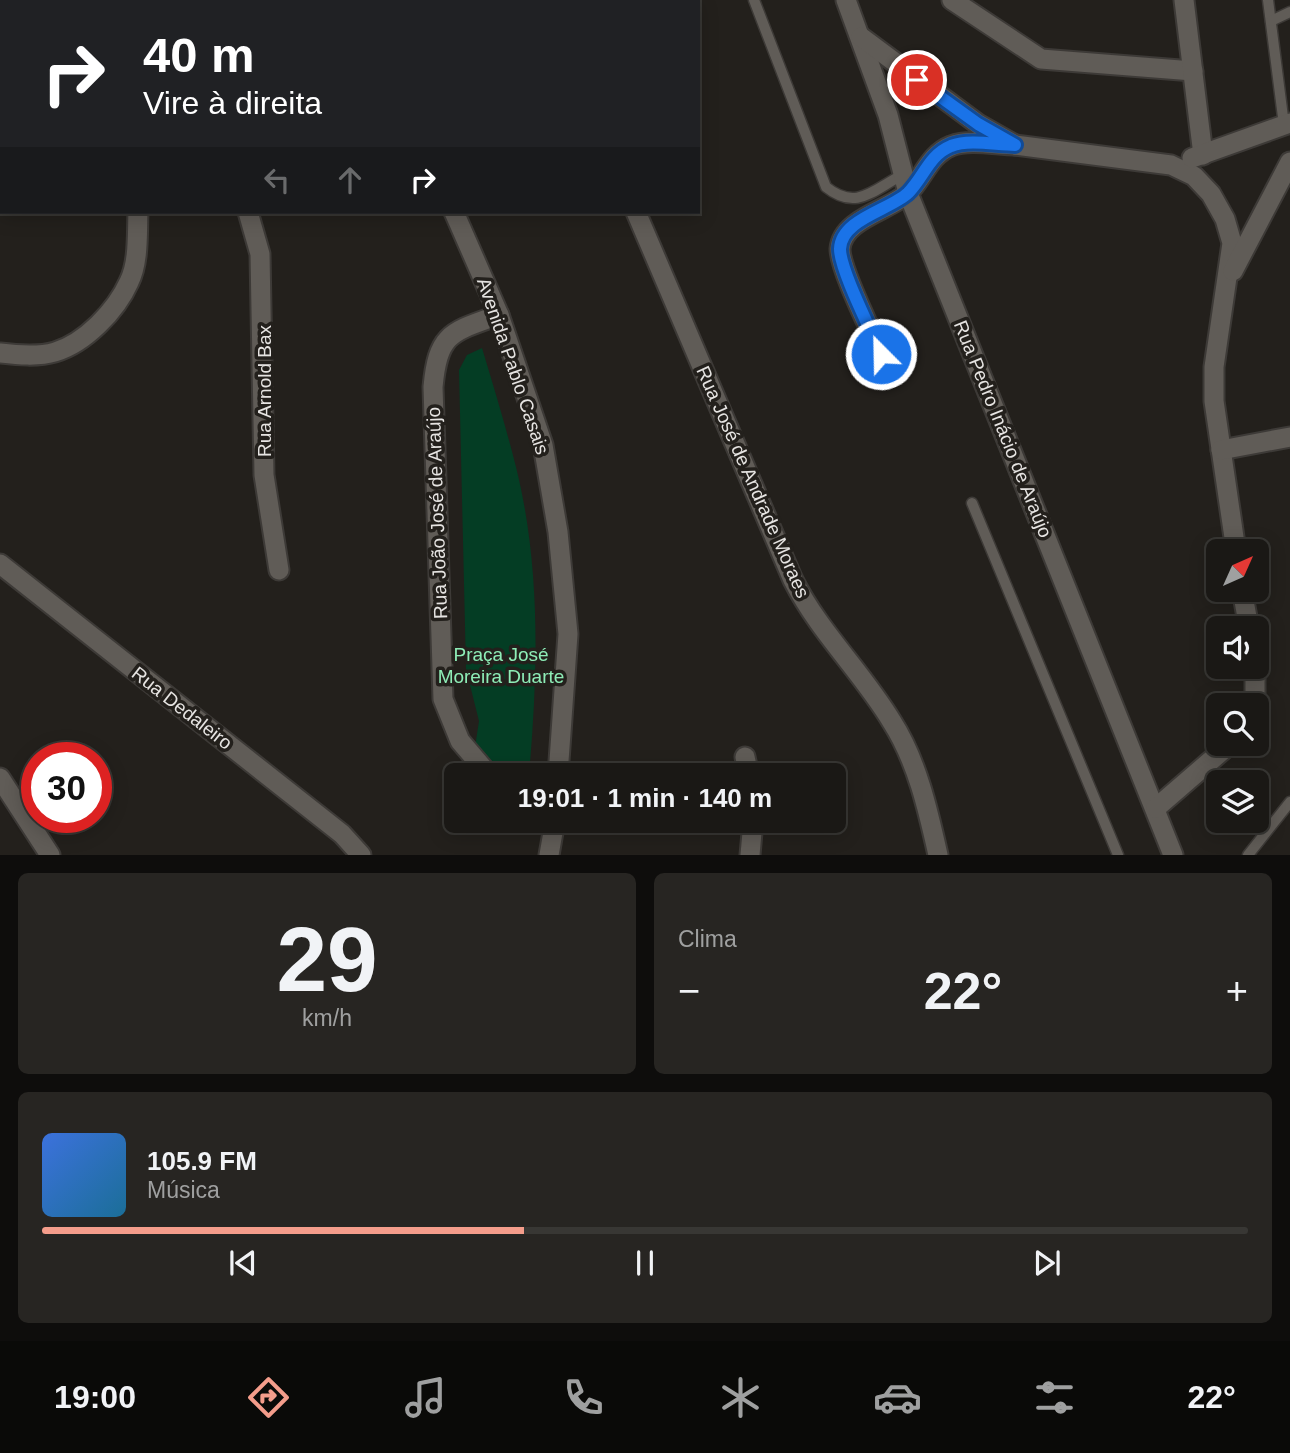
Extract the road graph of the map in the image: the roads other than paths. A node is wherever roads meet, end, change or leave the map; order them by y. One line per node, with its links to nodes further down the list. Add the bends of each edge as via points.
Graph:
1 (754, 0): 15 (lane, via 826,187 841,199 857,199)
2 (846, 0): 8 (street, Rua Pedro Inácio de Araújo)
3 (953, 0): 9 (street, via 1041,59)
4 (1184, 0): 9 (street)
5 (1268, 0): 7 (lane)
6 (1290, 12): 7 (lane)
7 (1271, 21): 10 (lane)
8 (860, 36): 11 (street, via 978,124); 15 (street, Rua Pedro Inácio de Araújo, via 888,115)
9 (1193, 71): 12 (street)
10 (1287, 124): 12 (street)
11 (1015, 145): 14 (street); 15 (street, via 953,145)
12 (1203, 155): 14 (street)
13 (1290, 162): 20 (street)
14 (1171, 165): 20 (street, via 1194,176 1225,219 1232,243)
15 (905, 184): 23 (street, via 854,226 840,248); 35 (street, Rua Pedro Inácio de Araújo)
16 (138, 214): 22 (street, via 130,282 108,313 81,340 54,353)
17 (249, 214): 29 (street, Rua Arnold Bax, via 260,254 264,475)
18 (455, 214): 21 (street, Avenida Pablo Casais)
19 (637, 214): 42 (street, Rua José de Andrade Moraes, via 793,580 825,635 894,725 927,806)
20 (1227, 281): 25 (street, via 1214,367)
21 (499, 315): 31 (street, Rua João José de Araújo, via 459,329 445,341 436,356 433,387 443,699 460,741); 32 (street, Avenida Pablo Casais, via 543,445 558,532 568,634)
22 (0, 354)
23 (881, 354)
24 (1290, 437): 25 (street)
25 (1221, 450): 27 (street)
26 (972, 503): 43 (lane)
27 (1234, 539)
28 (0, 564): 39 (street, Rua Dedaleiro, via 342,834)
29 (279, 570)
30 (1216, 756): 35 (street)
31 (479, 763)
32 (559, 763)
33 (0, 778): 38 (street)
34 (1290, 802): 45 (lane)
35 (1156, 808): 44 (street, Rua Pedro Inácio de Araújo)
36 (553, 833): 40 (street)
37 (752, 833): 41 (street)
38 (50, 855)
39 (361, 855)
40 (549, 855)
41 (750, 855)
42 (938, 855)
43 (1118, 855)
44 (1173, 855)
45 (1248, 855)

